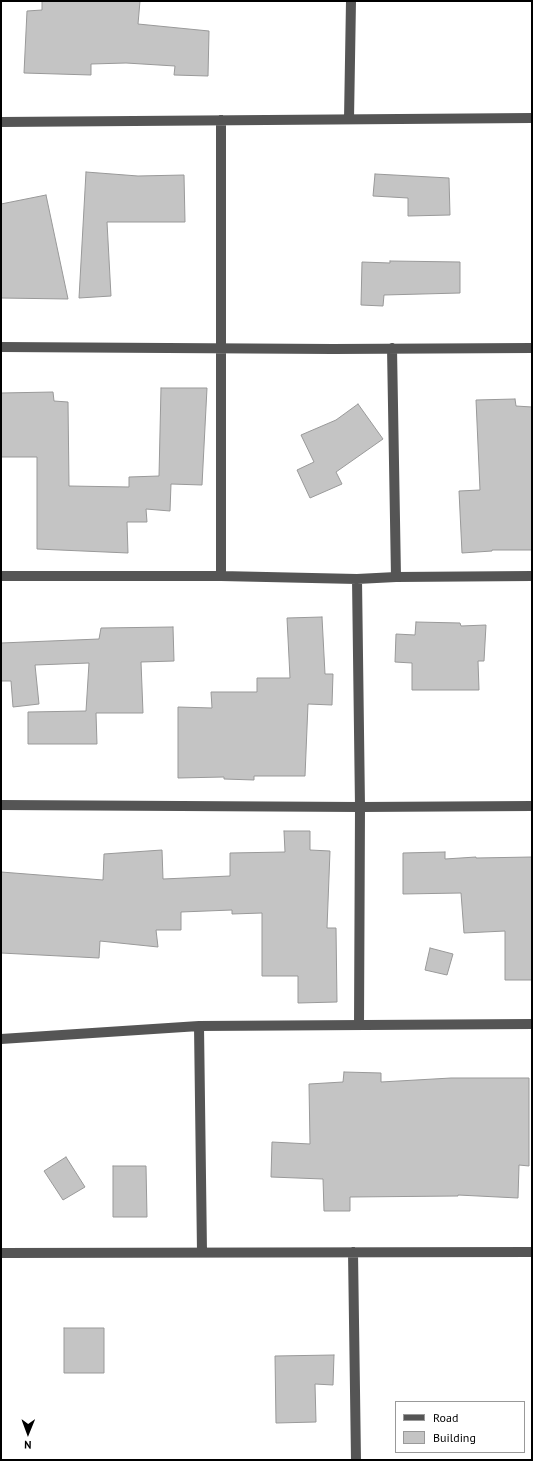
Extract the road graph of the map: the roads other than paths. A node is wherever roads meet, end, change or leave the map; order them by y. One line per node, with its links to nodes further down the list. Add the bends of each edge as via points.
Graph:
1 (351, 1): 3 (street)
2 (532, 118): 3 (street)
3 (349, 119): 4 (street)
4 (220, 120): 5 (street); 7 (street)
5 (1, 122)
6 (1, 347): 7 (street)
7 (220, 348): 8 (street); 11 (street)
8 (392, 348): 9 (street); 13 (street)
9 (532, 348)
10 (1, 576): 11 (street)
11 (221, 576): 14 (street)
12 (532, 576): 13 (street)
13 (396, 577): 14 (street)
14 (357, 579): 17 (street)
15 (1, 805): 17 (street)
16 (532, 806): 17 (street)
17 (360, 807): 19 (street)
18 (532, 1024): 19 (street)
19 (359, 1025): 20 (street)
20 (199, 1026): 21 (street); 22 (street)
21 (1, 1039)
22 (202, 1252): 23 (street); 25 (street)
23 (354, 1252): 24 (street); 26 (street)
24 (532, 1252)
25 (1, 1253)
26 (356, 1460)

